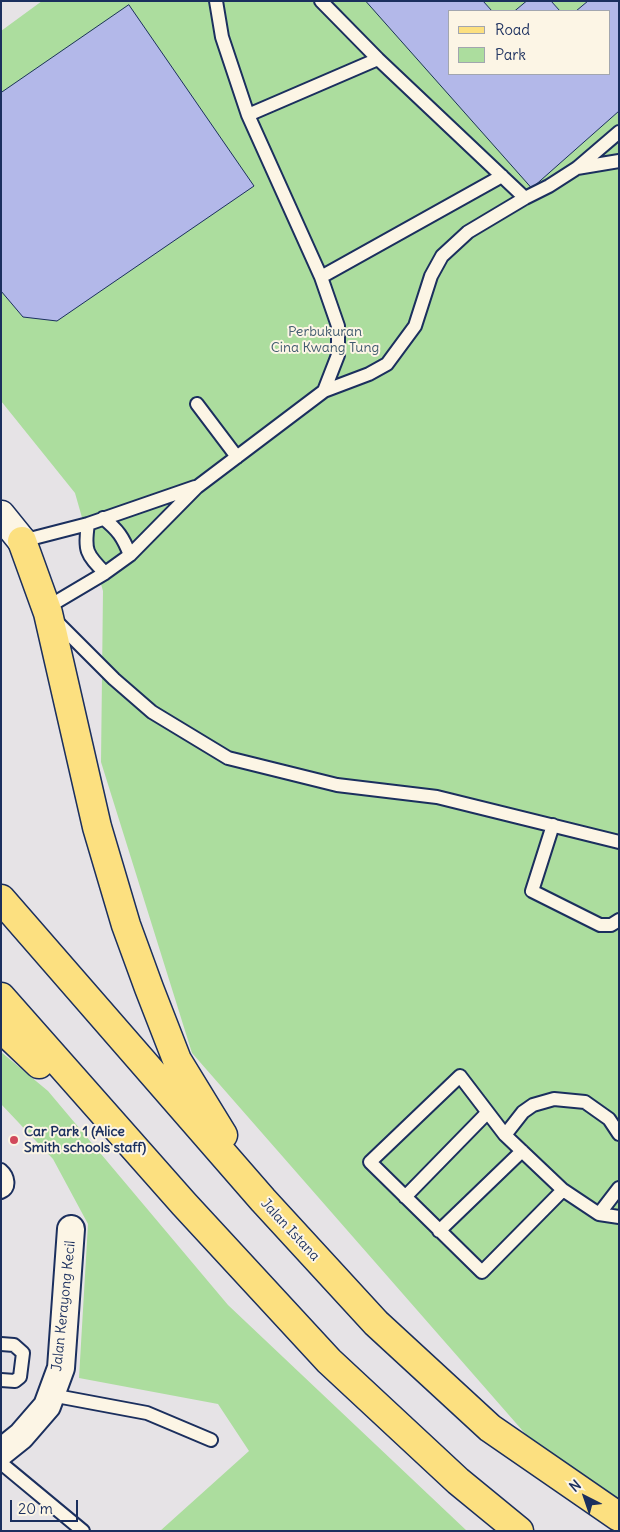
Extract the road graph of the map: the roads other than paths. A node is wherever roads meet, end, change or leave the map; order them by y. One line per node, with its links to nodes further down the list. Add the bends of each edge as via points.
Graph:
1 (216, 1): 4 (lane, via 222,36)
2 (321, 1): 3 (lane)
3 (378, 59): 4 (lane); 8 (lane)
4 (248, 115): 10 (lane)
5 (619, 132): 7 (lane)
6 (619, 161): 7 (lane)
7 (577, 168): 9 (lane)
8 (502, 176): 9 (lane); 10 (lane)
9 (524, 198): 11 (lane, via 468,232 442,256 431,276 415,326 387,364)
10 (321, 277): 11 (lane, via 338,326 338,355)
11 (324, 391): 13 (lane)
12 (197, 404): 13 (lane)
13 (237, 456): 14 (lane)
14 (197, 487): 16 (lane); 19 (lane)
15 (1, 515): 18 (main road)
16 (103, 518): 17 (lane); 19 (lane, via 117,529)
17 (88, 524): 18 (lane); 20 (lane, via 86,542 90,558)
18 (22, 541): 21 (main road)
19 (130, 555): 20 (lane)
20 (105, 573): 21 (lane)
21 (47, 611): 22 (lane, via 114,679 152,712 228,758 337,785 437,797); 37 (main road, via 97,827 148,988 177,1060)
22 (553, 825): 23 (lane); 25 (lane, via 532,891 600,925 611,925)
23 (619, 842)
24 (1, 899): 37 (main road, Jalan Istana)
25 (619, 920)
26 (1, 997): 38 (main road)
27 (1, 1028): 38 (main road)
28 (487, 1113): 30 (lane); 36 (lane); 36 (lane, via 460,1076 370,1162)
29 (619, 1134): 30 (lane, via 609,1119 585,1102 554,1098 523,1112)
30 (505, 1135): 31 (lane)
31 (522, 1151): 34 (lane); 42 (lane)
32 (1, 1170): 35 (lane, via 7,1176 8,1186)
33 (619, 1188): 39 (lane)
34 (563, 1190): 39 (lane); 42 (lane, via 482,1272)
35 (1, 1192)
36 (405, 1197): 42 (lane)
37 (263, 1200): 49 (main road, Jalan Istana, via 376,1323 490,1428)
38 (184, 1204): 51 (main road, via 329,1360 458,1481)
39 (599, 1214): 40 (lane)
40 (619, 1217)
41 (71, 1229): 45 (street, Jalan Kerayong Kecil, via 60,1368)
42 (439, 1231)
43 (1, 1344): 44 (lane, via 14,1345 23,1353 20,1377 15,1381)
44 (1, 1380)
45 (51, 1395): 46 (lane, via 147,1413); 47 (street, Jalan Kerayong Kecil, via 47,1406 21,1436)
46 (211, 1440)
47 (1, 1452)
48 (1, 1463): 50 (lane)
49 (619, 1517)
50 (83, 1531)
51 (519, 1531)

